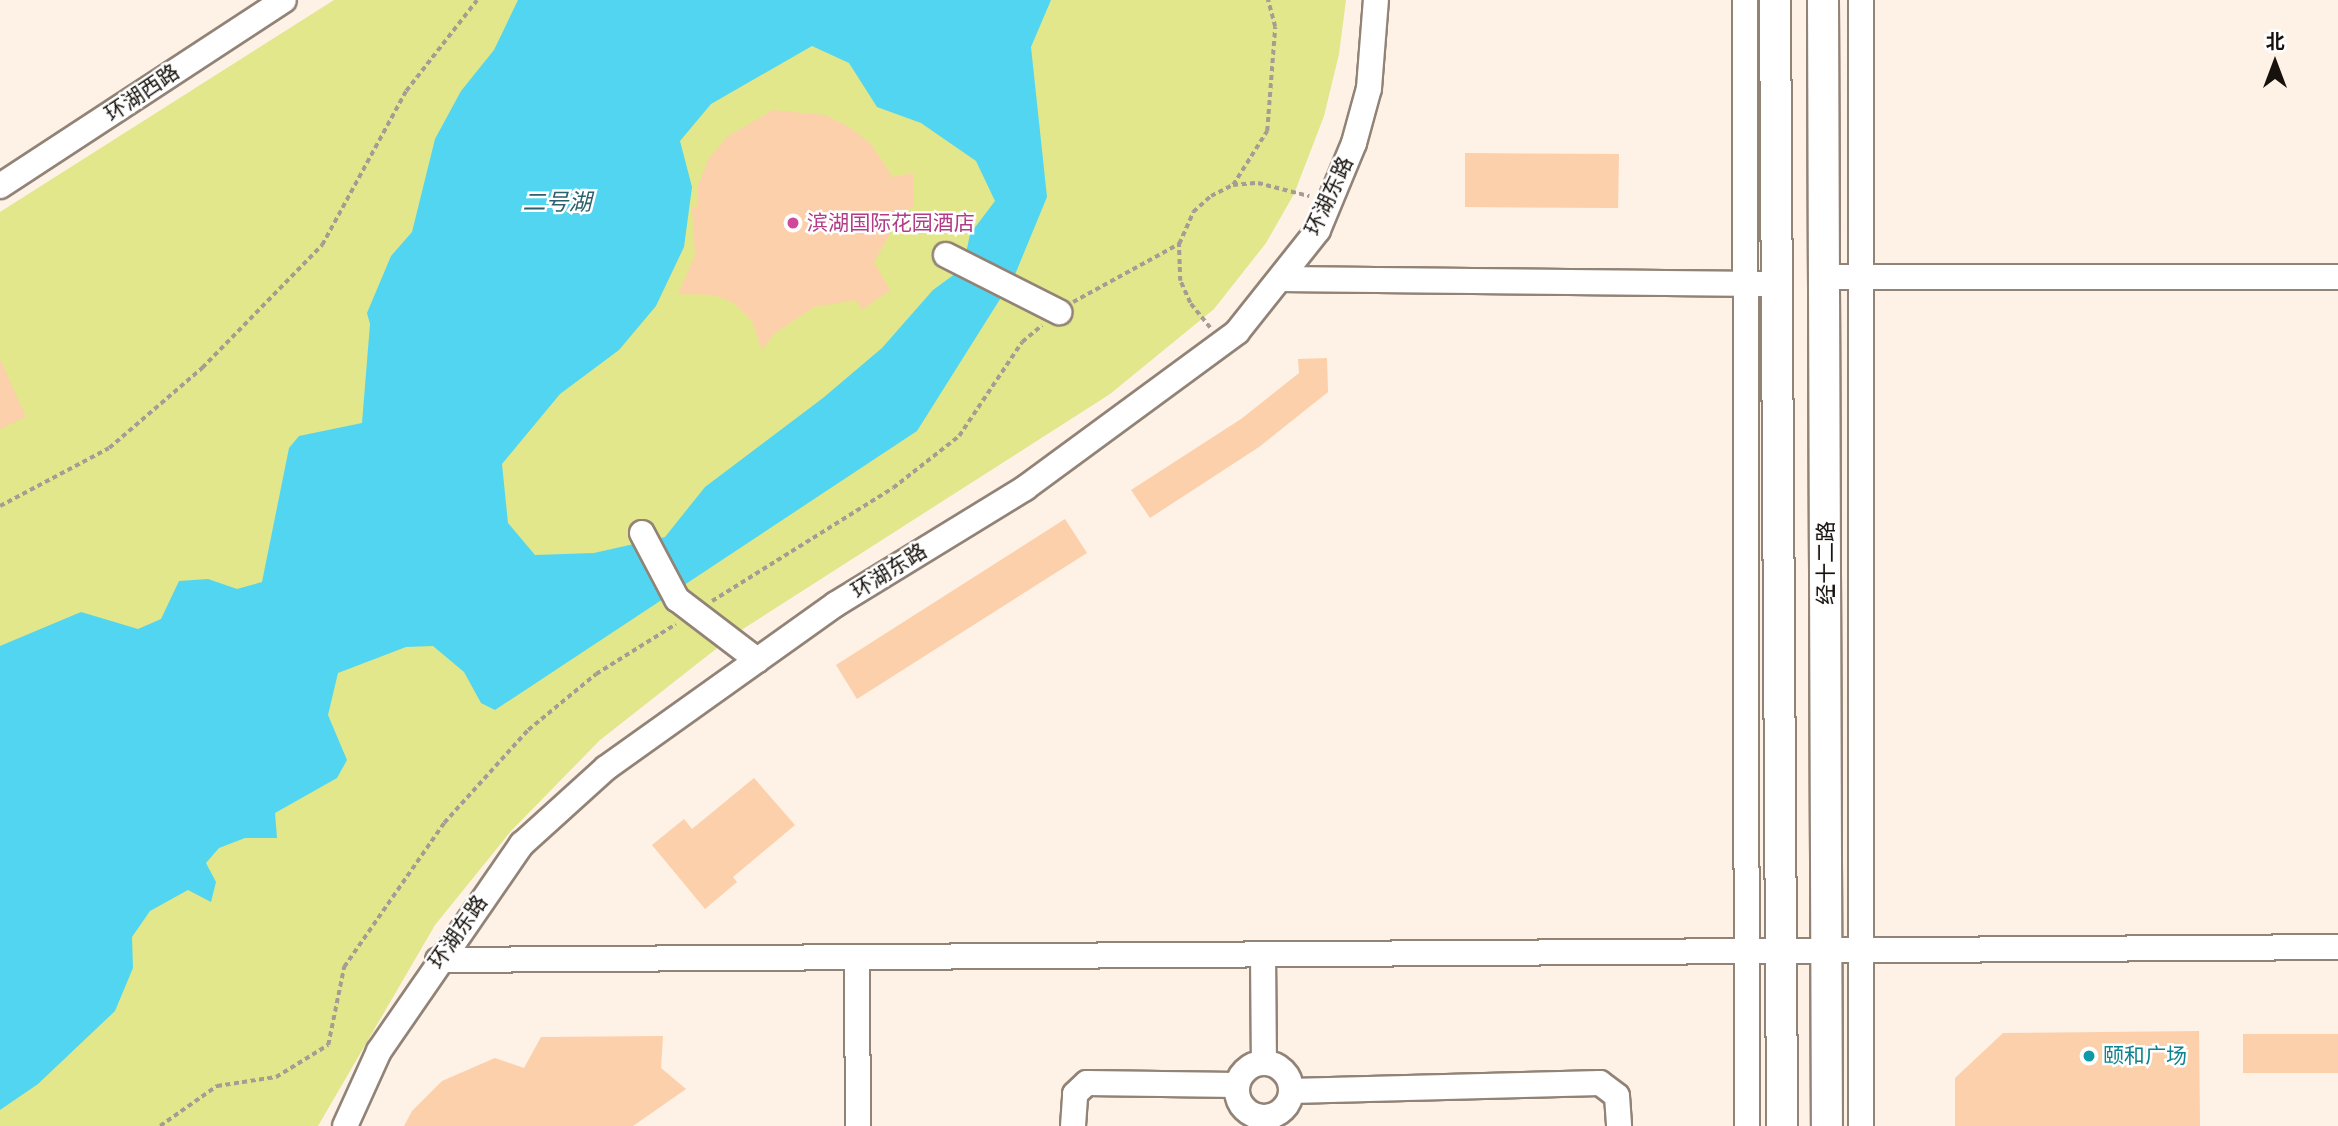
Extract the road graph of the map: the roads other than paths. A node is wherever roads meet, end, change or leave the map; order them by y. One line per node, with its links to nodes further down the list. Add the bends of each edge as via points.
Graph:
1 (284, 0): 7 (street, 环湖西路)
2 (1376, 0): 12 (street, 环湖东路, via 1369,88 1354,143 1318,230)
3 (1745, 0): 13 (street)
4 (1775, 0): 14 (main road)
5 (1823, 0): 9 (main road, 经十二路)
6 (1861, 0): 10 (street)
7 (0, 186)
8 (946, 255): 15 (street)
9 (1825, 277): 10 (street); 20 (main road, 经十二路)
10 (1863, 277): 11 (street); 22 (street)
11 (2338, 277)
12 (1280, 279): 13 (street); 17 (street, 环湖东路, via 1222,343 1026,488 836,604)
13 (1746, 284): 14 (street); 21 (street)
14 (1777, 284): 19 (main road)
15 (1059, 312)
16 (642, 533): 17 (street, via 684,606)
17 (757, 660): 25 (street, 环湖东路, via 606,768 522,844)
18 (2338, 947): 22 (street)
19 (1783, 950): 20 (street); 21 (street); 35 (main road)
20 (1828, 950): 22 (street); 36 (main road, 经十二路)
21 (1748, 951): 23 (street); 34 (street)
22 (1862, 951): 37 (street)
23 (1264, 954): 24 (street); 26 (street)
24 (857, 957): 25 (street); 31 (street)
25 (438, 960): 30 (street, 环湖东路, via 379,1051)
26 (1264, 1063): 27 (street, via 1248,1068); 28 (street, via 1286,1074)
27 (1237, 1085): 29 (street, via 1241,1106); 32 (street, via 1087,1083 1075,1094)
28 (1292, 1091): 29 (street, via 1286,1107); 33 (street, via 1600,1083 1617,1096)
29 (1264, 1122)
30 (345, 1126)
31 (858, 1126)
32 (1073, 1126)
33 (1619, 1126)
34 (1747, 1126)
35 (1782, 1126)
36 (1827, 1126)
37 (1861, 1126)

